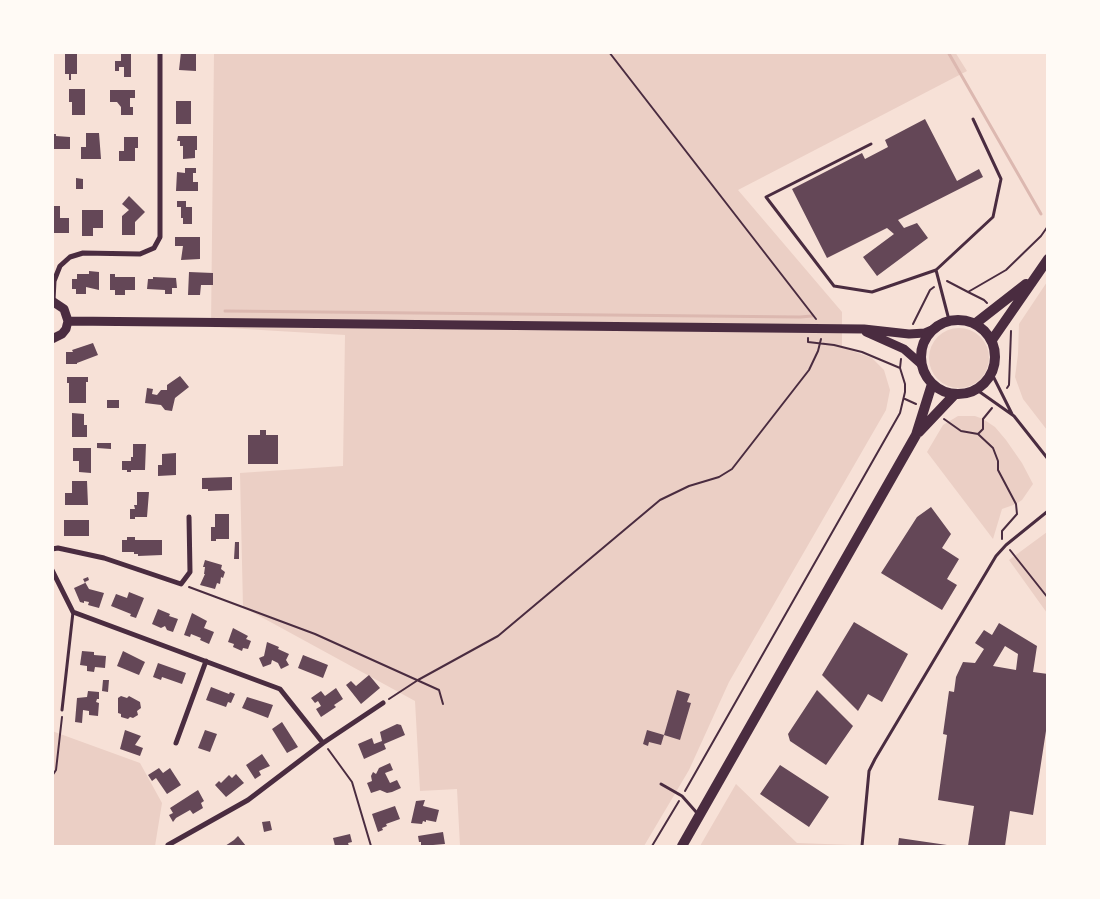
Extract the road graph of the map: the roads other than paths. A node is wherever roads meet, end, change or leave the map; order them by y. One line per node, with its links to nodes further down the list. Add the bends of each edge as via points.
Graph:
1 (160, 52): 7 (street, via 160,237 154,248 140,254 83,253 70,257 60,266 54,281)
2 (973, 119): 5 (lane, via 1002,178 993,217)
3 (871, 144): 5 (lane, via 766,197 834,286 872,292)
4 (1048, 259): 6 (main road)
5 (936, 270): 8 (lane)
6 (1033, 279): 10 (main road); 14 (main road)
7 (53, 301): 9 (street, via 64,309)
8 (949, 320): 10 (main road); 12 (main road)
9 (68, 321): 11 (street); 13 (street, via 62,334)
10 (976, 323): 14 (main road)
11 (856, 329): 12 (street, via 909,334); 15 (street, via 904,349)
12 (932, 330): 15 (main road, via 921,352)
13 (52, 339)
14 (992, 340): 16 (main road, via 996,363)
15 (922, 364): 17 (main road)
16 (992, 374): 18 (main road); 20 (lane)
17 (932, 384): 19 (main road); 21 (main road)
18 (976, 390): 19 (main road); 20 (lane)
19 (954, 394): 21 (main road)
20 (1014, 416): 22 (lane)
21 (916, 435): 34 (main road)
22 (1048, 459)
23 (1048, 511): 37 (lane, via 996,556 875,758 870,771)
24 (189, 517): 25 (street, via 190,572 181,584 104,558)
25 (52, 549)
26 (52, 570): 27 (street)
27 (73, 612): 28 (street); 30 (lane)
28 (206, 662): 31 (street); 32 (street, via 280,689)
29 (383, 703): 32 (street)
30 (62, 710)
31 (176, 743)
32 (323, 743): 35 (street, via 248,800)
33 (661, 784): 34 (lane, via 682,796)
34 (700, 816): 36 (main road)
35 (168, 845)
36 (682, 846)
37 (862, 846)

